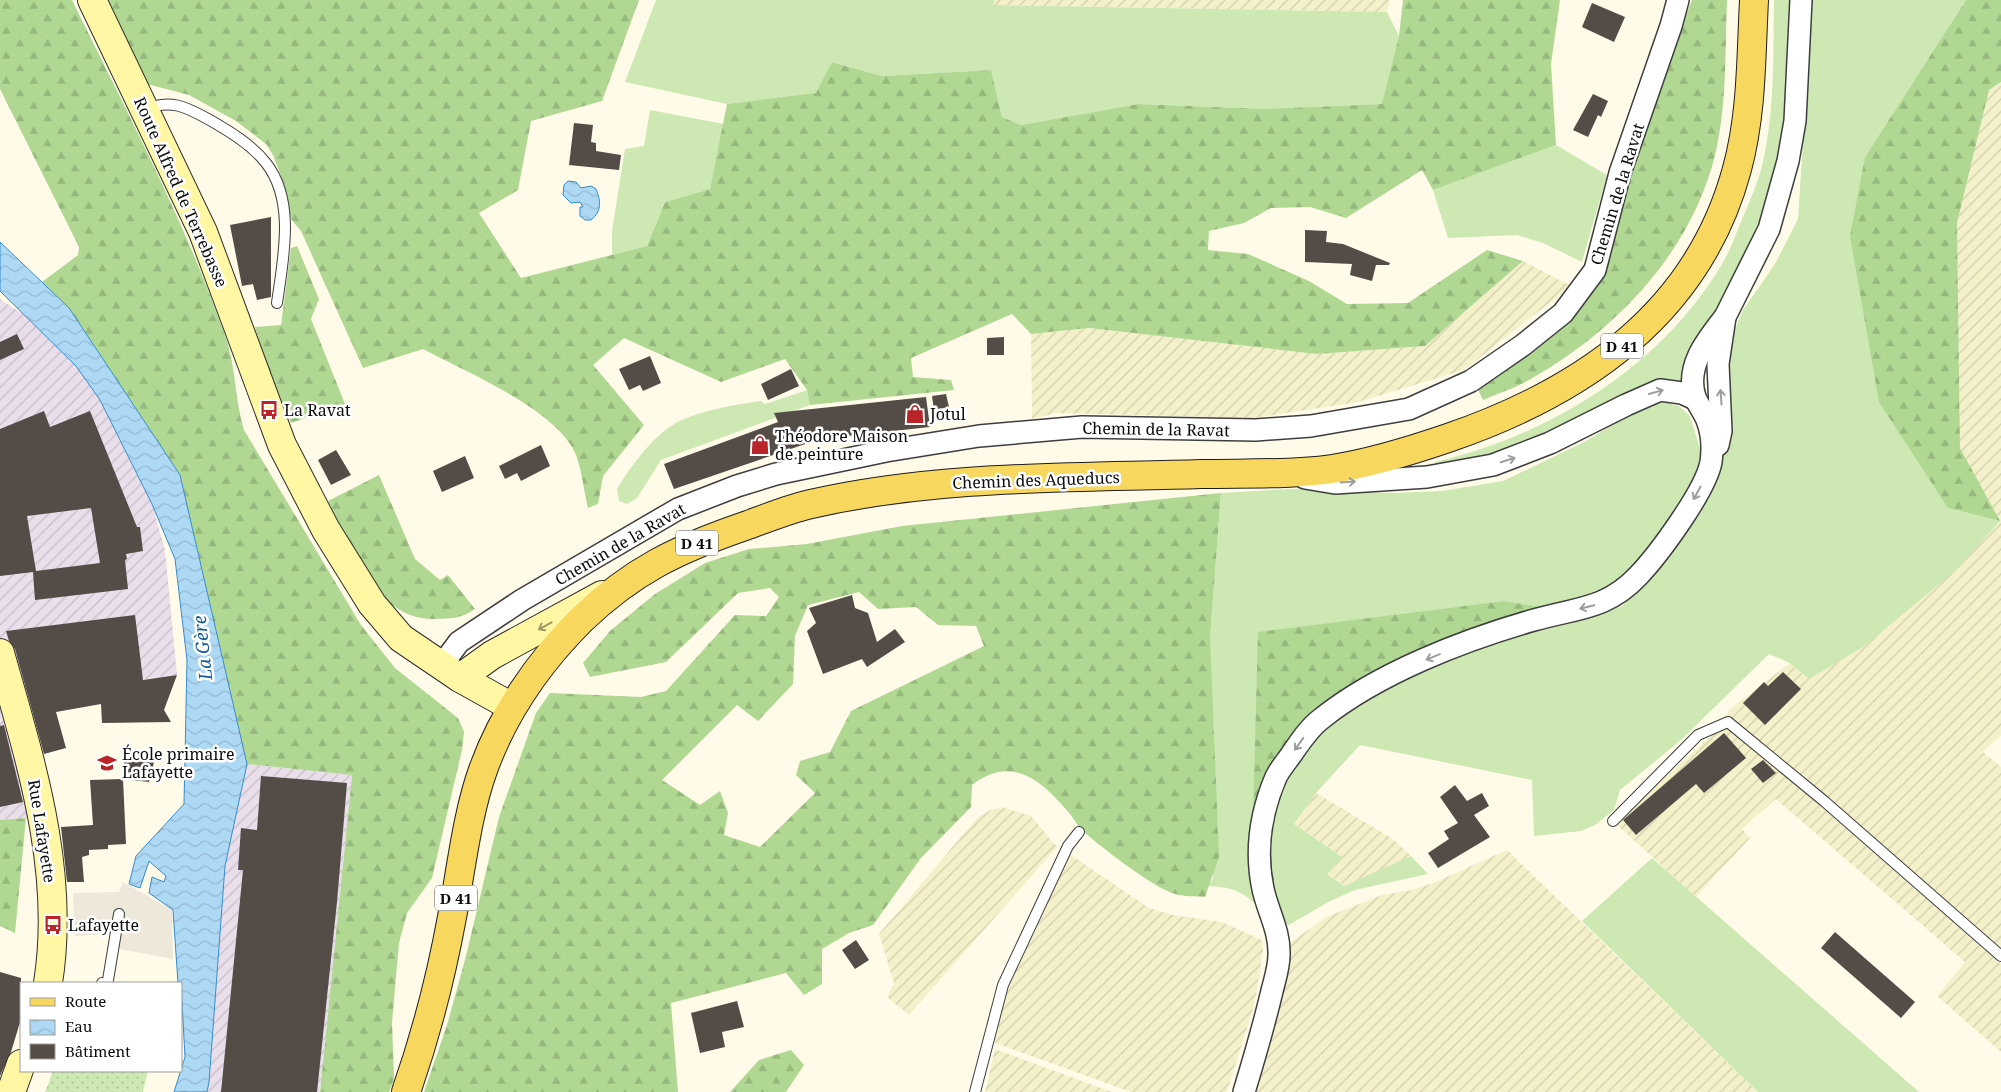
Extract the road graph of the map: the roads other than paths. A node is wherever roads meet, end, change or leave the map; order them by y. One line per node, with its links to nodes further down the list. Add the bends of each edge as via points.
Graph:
1 (92, 0): 5 (street, Route Alfred de Terrebasse)
2 (1678, 0): 13 (street, Chemin de la Ravat, via 1620,174 1595,270 1563,313 1471,381 1409,409 1311,426 1256,430 1082,427 979,436 776,474 678,509 490,621 459,642)
3 (1754, 0): 10 (main road, Chemin des Aqueducs / D 41, via 1749,107 1732,187 1696,261 1655,315 1630,340 1572,382 1504,418 1396,456 1329,469)
4 (1801, 0): 7 (street, via 1795,121 1788,161 1769,229)
5 (145, 110): 6 (lane, via 157,104 171,103 187,107 227,130 266,163 278,183 283,202 283,256); 13 (street, Route Alfred de Terrebasse, via 203,232 282,445 302,488 350,572 388,625 401,638)
6 (277, 303)
7 (1725, 317): 8 (street, via 1696,360 1692,384); 9 (street, one-way to 7, via 1722,431 1718,364)
8 (1696, 398): 9 (street, via 1711,435); 10 (street, one-way to 8, via 1335,483 1463,472 1520,456 1660,390)
9 (1711, 461): 25 (street, one-way to 25, via 1692,502 1667,539 1638,577 1603,604 1492,632 1402,669 1321,719 1308,732 1277,775 1261,826 1259,853 1263,889 1279,937 1280,959)
10 (1265, 472): 11 (main road, Chemin des Aqueducs / D 41, via 904,487 807,505 718,535 664,557)
11 (618, 586): 13 (street, one-way to 13, via 492,655); 14 (main road, Chemin des Aqueducs / D 41, via 579,622 542,664)
12 (0, 653): 19 (street, Rue Lafayette, via 36,783 46,832 53,925)
13 (450, 672): 14 (street, Route Alfred de Terrebasse)
14 (512, 707): 23 (main road, Chemin des Aqueducs / D 41, via 482,771 438,984)
15 (1612, 821): 18 (lane, via 1698,735 1728,722)
16 (1079, 832): 24 (lane, via 1068,846 1003,985)
17 (119, 914): 20 (lane)
18 (2001, 956)
19 (48, 982)
20 (107, 982)
21 (20, 1067): 22 (street)
22 (11, 1092)
23 (406, 1092)
24 (975, 1092)
25 (1244, 1092)

